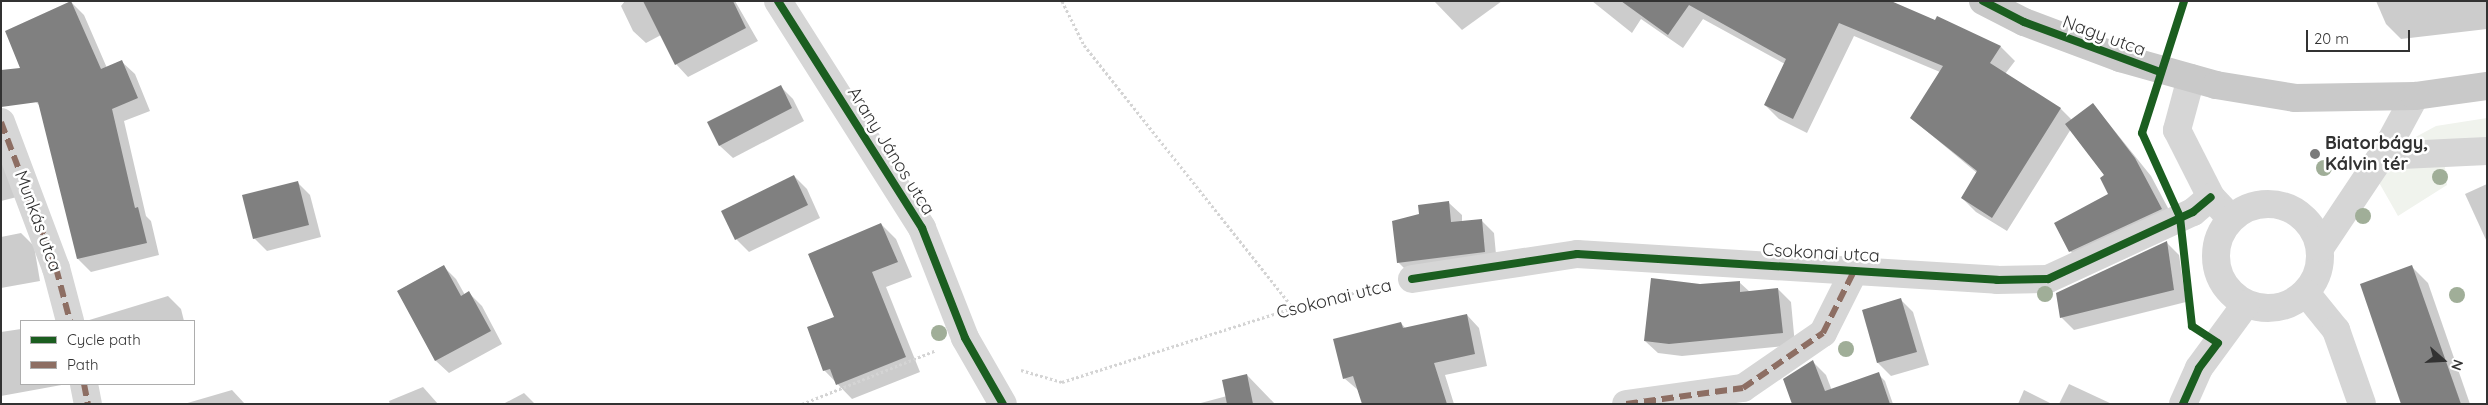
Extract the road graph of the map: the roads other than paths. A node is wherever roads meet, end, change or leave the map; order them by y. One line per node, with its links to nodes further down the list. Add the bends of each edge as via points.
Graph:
1 (778, 1): 19 (street, Arany János utca, via 922,228 965,338)
2 (1983, 1): 3 (main road, Nagy utca, via 2024,22 2120,58)
3 (2190, 78): 5 (main road, Nagy utca, via 2295,98); 9 (street, via 2178,130)
4 (2487, 86): 5 (main road, Nagy utca)
5 (2415, 96): 7 (street)
6 (1, 122): 16 (street, Munkás utca, via 56,268)
7 (2388, 146): 8 (street, via 2402,154); 11 (street)
8 (2487, 152)
9 (2211, 198): 10 (street); 12 (street, Csokonai utca, via 2193,212 2048,278 1997,280)
10 (2231, 219): 11 (street, via 2245,209 2261,204 2279,204 2306,220 2316,233); 15 (street, via 2221,233 2216,249 2216,266 2227,289)
11 (2320, 248): 14 (street, via 2320,265)
12 (1855, 269): 13 (street, Csokonai utca, via 1577,254); 20 (street, via 1823,333 1743,388)
13 (1412, 279)
14 (2306, 293): 15 (street, via 2278,309); 22 (street, via 2336,330)
15 (2246, 304): 21 (street, via 2199,368)
16 (70, 320)
17 (84, 385): 18 (street)
18 (88, 404)
19 (1003, 404)
20 (1626, 404)
21 (2184, 404)
22 (2362, 404)

